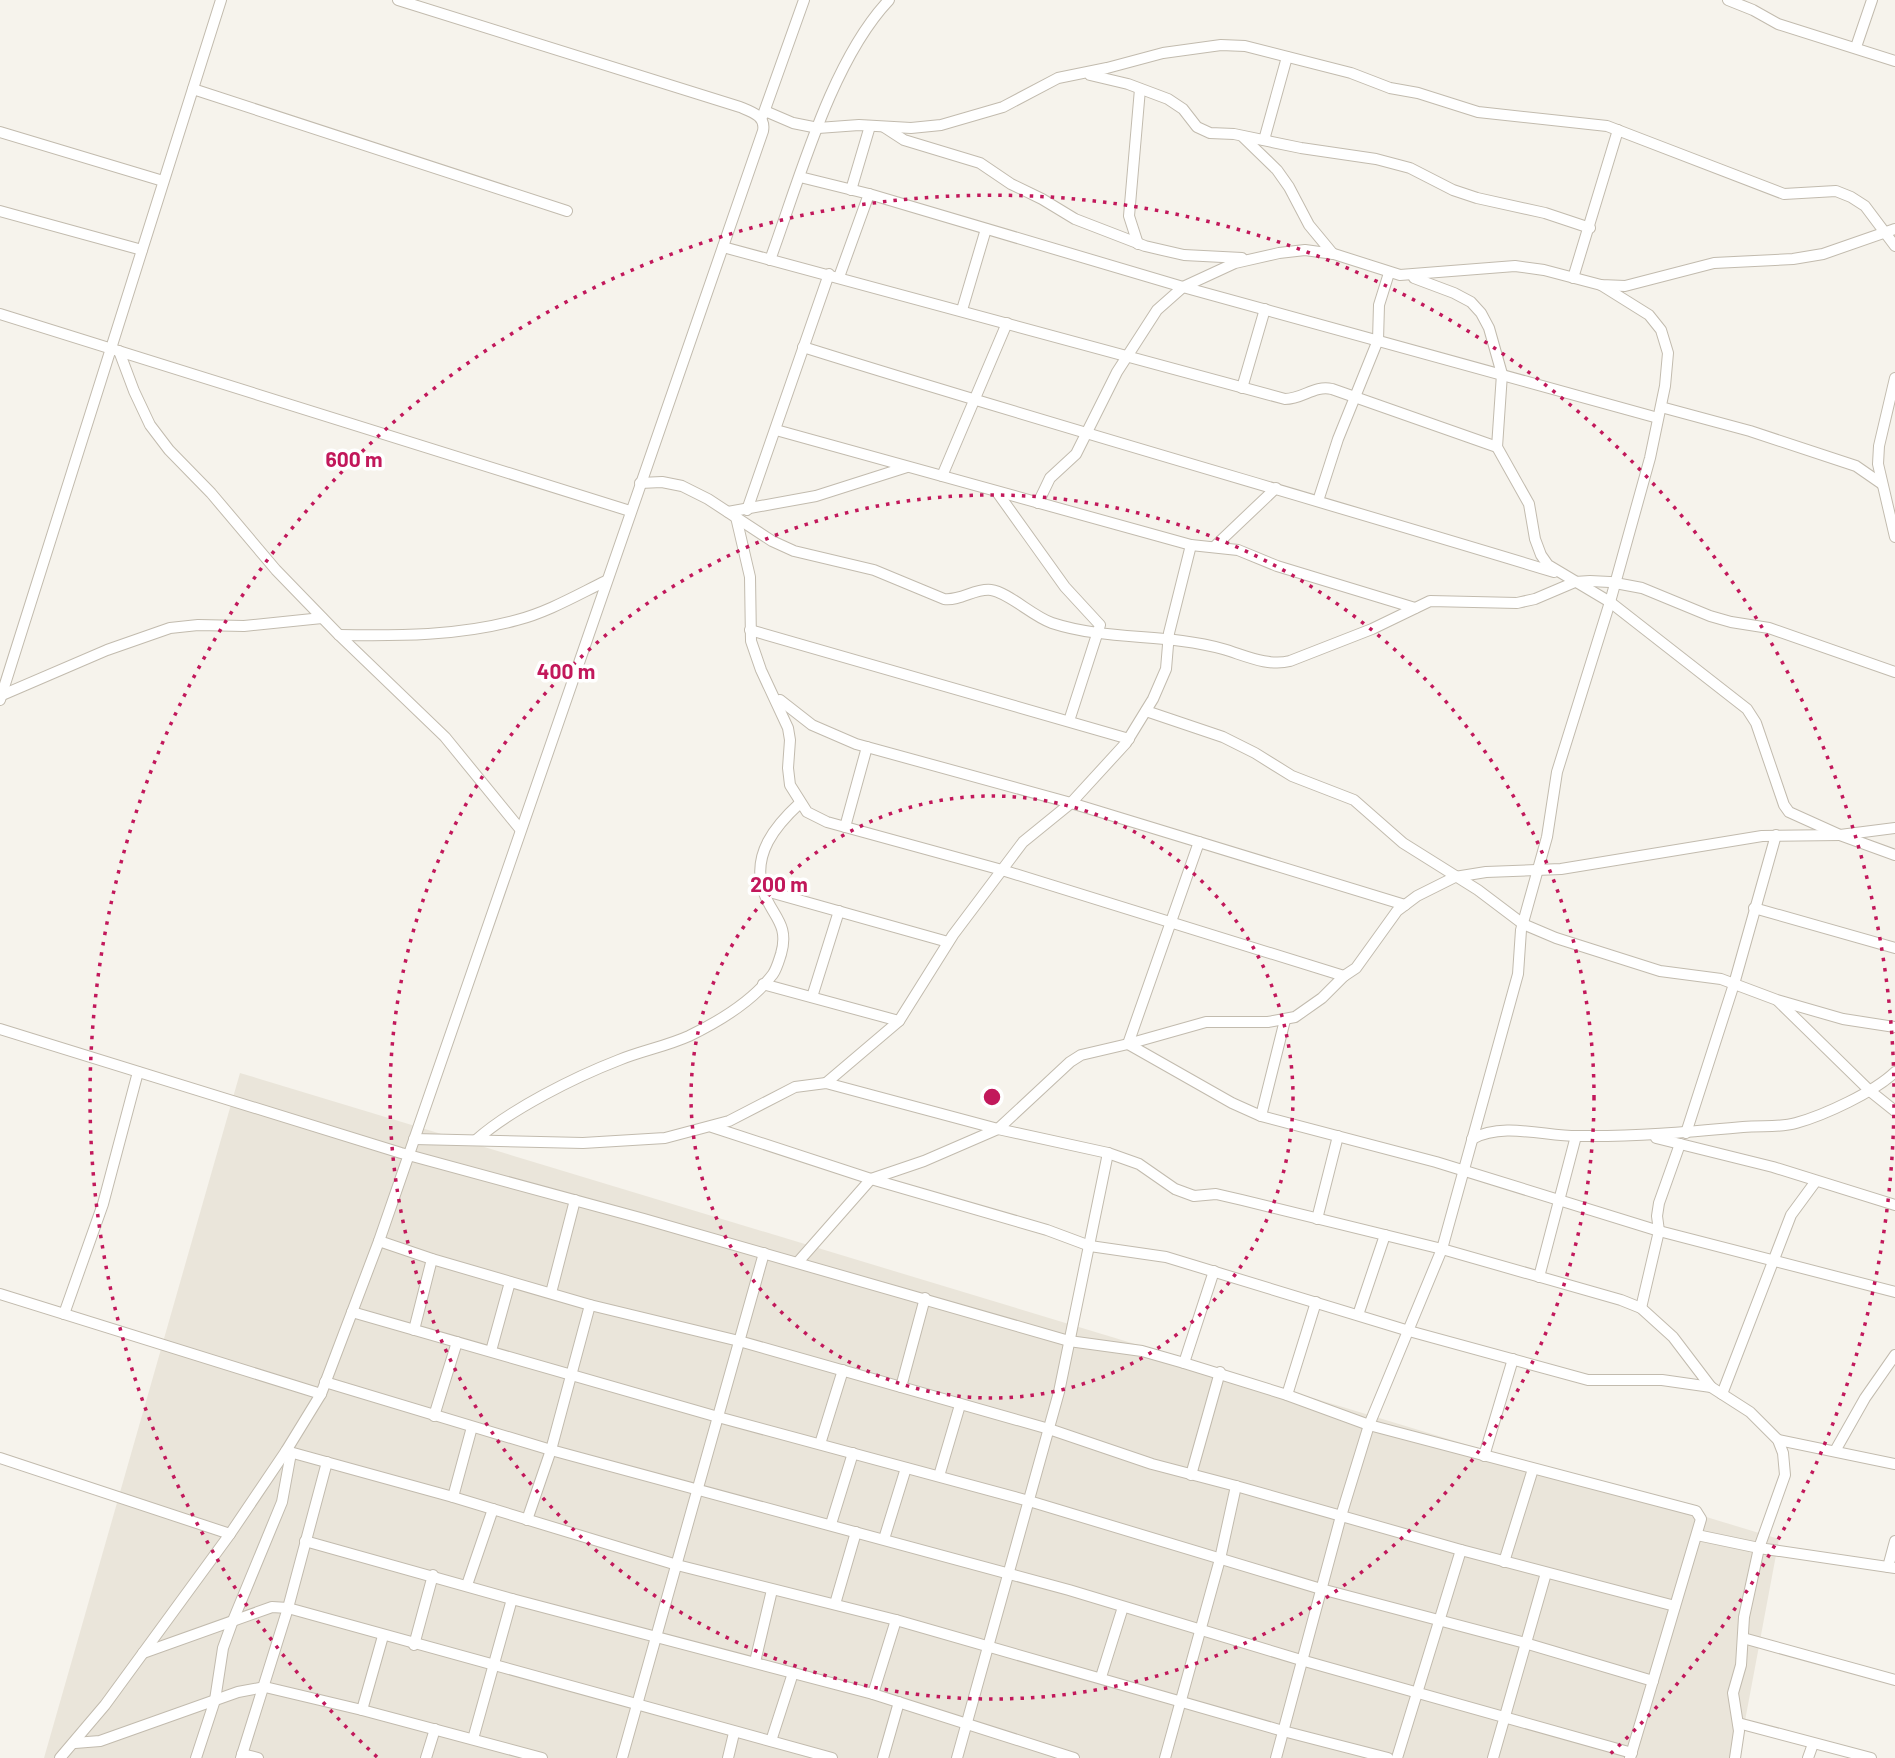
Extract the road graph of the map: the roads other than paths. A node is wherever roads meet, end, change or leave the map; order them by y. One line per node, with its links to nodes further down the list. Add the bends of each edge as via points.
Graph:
1 (221, 0): 11 (street)
2 (398, 0): 13 (street)
3 (804, 0): 13 (street)
4 (888, 0): 16 (street, via 858,41)
5 (1728, 0): 7 (street, via 1778,24)
6 (1872, 0): 7 (street)
7 (1856, 47): 9 (street)
8 (1287, 57): 10 (street, via 1222,45 1163,53); 17 (street, via 1478,112 1578,121); 20 (street)
9 (1895, 61)
10 (1080, 74): 12 (street); 15 (street, via 1058,78 1012,104 963,120)
11 (193, 89): 22 (street); 26 (street)
12 (1140, 89): 19 (street, via 1174,102 1203,131); 31 (street, via 1129,216)
13 (763, 115): 16 (street); 32 (street, via 763,131)
14 (870, 126): 15 (street); 16 (street); 23 (street)
15 (884, 127): 31 (street, via 904,140 980,163 1068,216)
16 (818, 128): 21 (street)
17 (1618, 130): 27 (street); 30 (street, via 1784,194 1836,191 1865,206)
18 (0, 132): 22 (street)
19 (1240, 135): 20 (street); 35 (street, via 1277,170 1309,225)
20 (1264, 140): 27 (street, via 1402,165 1453,190)
21 (800, 177): 23 (street); 37 (street)
22 (163, 181): 34 (street)
23 (851, 190): 24 (street)
24 (869, 194): 28 (street); 40 (street)
25 (0, 211): 34 (street)
26 (567, 211)
27 (1590, 228): 41 (street)
28 (986, 229): 43 (street); 45 (street)
29 (1895, 229): 30 (street)
30 (1883, 233): 33 (street); 42 (street, via 1823,254 1714,263 1625,286)
31 (1138, 244): 36 (street, via 1184,255)
32 (723, 247): 37 (street); 63 (street)
33 (1895, 247)
34 (142, 250): 50 (street)
35 (1334, 254): 36 (street, via 1296,251); 38 (street)
36 (1254, 258): 43 (street)
37 (770, 260): 40 (street)
38 (1389, 273): 39 (street); 48 (street, via 1379,305)
39 (1405, 275): 41 (street, via 1515,266); 52 (street, via 1471,302 1489,328)
40 (834, 276): 45 (street); 49 (street)
41 (1573, 278): 42 (street)
42 (1601, 285): 57 (street, via 1649,315 1661,330 1668,353)
43 (1183, 287): 44 (street); 51 (street, via 1157,310)
44 (1265, 309): 48 (street); 54 (street)
45 (962, 310): 47 (street)
46 (0, 314): 50 (street)
47 (1007, 323): 51 (street); 56 (street)
48 (1378, 340): 52 (street); 55 (street)
49 (803, 347): 56 (street); 58 (street)
50 (115, 350): 70 (street); 81 (street, via 160,439); 88 (street)
51 (1126, 357): 54 (street); 59 (street)
52 (1502, 374): 57 (street); 60 (street)
53 (1895, 378): 64 (street, via 1879,446)
54 (1242, 388): 55 (street, via 1291,399 1326,387)
55 (1355, 398): 60 (street); 67 (street)
56 (974, 401): 59 (street); 62 (street)
57 (1660, 413): 64 (street, via 1750,431 1856,466); 78 (street)
58 (776, 430): 61 (street); 69 (street)
59 (1087, 433): 65 (street); 68 (street, via 1076,454 1051,478)
60 (1497, 447): 75 (street, via 1529,504 1541,555)
61 (908, 467): 62 (street); 69 (street, via 838,490)
62 (942, 476): 66 (street)
63 (640, 483): 70 (street); 71 (street, via 682,486)
64 (1882, 484): 72 (street)
65 (1276, 488): 67 (street); 74 (street)
66 (996, 492): 68 (street); 83 (street, via 1065,587 1100,624)
67 (1318, 500): 75 (street)
68 (1038, 503): 73 (street)
69 (747, 509): 71 (street)
70 (630, 511): 76 (street)
71 (732, 514): 82 (street, via 750,577); 83 (street, via 794,551 874,570 944,599 992,590 1043,619)
72 (1895, 537)
73 (1191, 545): 74 (street); 85 (street)
74 (1215, 546): 80 (street)
75 (1560, 574): 77 (street)
76 (606, 581): 84 (street, via 519,620 402,636); 97 (street)
77 (1575, 582): 78 (street); 79 (street); 80 (street, via 1527,601 1438,600)
78 (1615, 582): 79 (street); 86 (street, via 1655,592 1710,616 1795,636)
79 (1610, 602): 99 (street, via 1746,709 1756,723 1789,812); 103 (street, via 1557,772)
80 (1416, 608): 85 (street, via 1284,663)
81 (322, 618): 84 (street); 88 (street, via 170,628)
82 (750, 631): 87 (street); 90 (street)
83 (1100, 632): 85 (street); 90 (street)
84 (339, 635): 97 (street, via 445,737)
85 (1168, 640): 89 (street, via 1166,669)
86 (1895, 672)
87 (772, 693): 92 (street, via 812,725); 93 (street, via 788,728 788,776)
88 (0, 697)
89 (1146, 711): 91 (street); 104 (street, via 1215,734 1292,776 1346,796 1403,843)
90 (1069, 720): 91 (street)
91 (1129, 739): 94 (street)
92 (867, 747): 94 (street); 95 (street)
93 (800, 803): 95 (street, via 815,817); 105 (street, via 764,847)
94 (1071, 803): 100 (street); 102 (street, via 1023,842)
95 (845, 827): 102 (street)
96 (1895, 828): 99 (street)
97 (520, 829): 135 (street)
98 (1776, 835): 99 (street); 103 (street); 107 (street)
99 (1840, 835): 101 (street)
100 (1199, 842): 106 (street); 109 (street)
101 (1895, 855)
102 (1002, 870): 109 (street); 111 (street)
103 (1539, 870): 104 (street); 110 (street)
104 (1455, 877): 106 (street); 110 (street)
105 (763, 890): 108 (street); 114 (street, via 784,930 775,972)
106 (1405, 905): 113 (street, via 1356,968)
107 (1754, 908): 112 (street); 115 (street)
108 (839, 911): 111 (street); 116 (street)
109 (1170, 923): 113 (street); 122 (street)
110 (1523, 924): 115 (street, via 1660,971); 136 (street, via 1518,974)
111 (948, 942): 119 (street)
112 (1895, 948)
113 (1344, 975): 118 (street, via 1308,1009)
114 (763, 984): 116 (street); 137 (street, via 744,1004 687,1037 617,1060 572,1081 494,1124)
115 (1734, 984): 117 (street); 131 (street)
116 (812, 997): 119 (street)
117 (1777, 1000): 120 (street, via 1843,1019); 126 (street)
118 (1285, 1020): 122 (street, via 1206,1022); 128 (street)
119 (899, 1021): 125 (street)
120 (1895, 1027)
121 (0, 1029): 123 (street)
122 (1128, 1044): 128 (street); 130 (street, via 1070,1062)
123 (138, 1072): 140 (street); 168 (street, via 103,1204)
124 (1895, 1072): 126 (street)
125 (826, 1083): 129 (street, via 795,1087); 130 (street)
126 (1870, 1091): 127 (street); 131 (street, via 1795,1124)
127 (1895, 1111)
128 (1261, 1116): 133 (street)
129 (711, 1127): 137 (street, via 624,1142); 142 (street)
130 (998, 1129): 139 (street); 142 (street)
131 (1686, 1133): 132 (street)
132 (1645, 1135): 134 (street); 138 (street)
133 (1338, 1136): 141 (street); 147 (street)
134 (1576, 1136): 136 (street, via 1491,1131); 145 (street)
135 (414, 1139): 137 (street); 140 (street)
136 (1472, 1139): 141 (street)
137 (476, 1140)
138 (1680, 1144): 143 (street); 148 (street, via 1659,1203)
139 (1108, 1153): 147 (street, via 1139,1164 1175,1189 1194,1196 1216,1194); 151 (street)
140 (408, 1155): 144 (street); 150 (street)
141 (1463, 1171): 145 (street); 152 (street)
142 (871, 1179): 151 (street); 156 (street)
143 (1816, 1181): 146 (street); 155 (street, via 1791,1215)
144 (575, 1200): 153 (street); 161 (street)
145 (1560, 1201): 148 (street); 158 (street)
146 (1895, 1205)
147 (1317, 1219): 149 (street)
148 (1659, 1231): 155 (street); 166 (street)
149 (1385, 1235): 152 (street); 169 (street)
150 (379, 1241): 154 (street); 167 (street)
151 (1090, 1246): 157 (street, via 1166,1256); 172 (street)
152 (1442, 1249): 158 (street); 171 (street)
153 (764, 1253): 156 (street); 174 (street)
154 (432, 1259): 159 (street); 170 (street)
155 (1773, 1260): 160 (street); 186 (street)
156 (798, 1262): 163 (street)
157 (1214, 1271): 164 (street); 178 (street)
158 (1539, 1276): 166 (street)
159 (510, 1282): 161 (street); 175 (street)
160 (1895, 1292)
161 (551, 1293): 165 (street)
162 (0, 1294): 168 (street)
163 (925, 1298): 172 (street); 183 (street)
164 (1316, 1301): 169 (street); 187 (street)
165 (590, 1305): 174 (street); 181 (street)
166 (1641, 1308): 184 (street, via 1673,1338)
167 (352, 1312): 170 (street); 182 (street)
168 (64, 1314): 185 (street)
169 (1358, 1315): 171 (street)
170 (414, 1330): 173 (street)
171 (1409, 1331): 177 (street); 191 (street)
172 (1069, 1341): 178 (street, via 1142,1351); 193 (street)
173 (457, 1342): 175 (street); 189 (street)
174 (739, 1342): 179 (street); 190 (street)
175 (491, 1351): 181 (street)
176 (1895, 1355): 197 (street)
177 (1513, 1359): 184 (street, via 1588,1380 1662,1380); 200 (street)
178 (1185, 1363): 180 (street)
179 (843, 1370): 183 (street); 195 (street)
180 (1220, 1372): 187 (street); 206 (street)
181 (571, 1375): 190 (street); 196 (street)
182 (325, 1382): 185 (street); 189 (street)
183 (901, 1387): 188 (street)
184 (1711, 1387): 186 (street)
185 (321, 1394): 198 (street)
186 (1723, 1394): 194 (street, via 1751,1412)
187 (1287, 1395): 191 (street)
188 (960, 1405): 193 (street); 207 (street)
189 (434, 1416): 192 (street)
190 (718, 1418): 195 (street); 209 (street)
191 (1369, 1425): 200 (street); 213 (street)
192 (472, 1427): 196 (street); 210 (street)
193 (1049, 1429): 206 (street); 211 (street)
194 (1778, 1440): 197 (street); 222 (street, via 1785,1475)
195 (820, 1444): 199 (street)
196 (551, 1450): 209 (street); 214 (street)
197 (1835, 1451): 203 (street)
198 (288, 1452): 202 (street); 217 (street); 241 (street, via 282,1502)
199 (853, 1453): 204 (street); 215 (street)
200 (1484, 1456): 205 (street)
201 (0, 1458): 217 (street)
202 (327, 1462): 210 (street); 220 (street)
203 (1895, 1464)
204 (906, 1468): 207 (street); 219 (street)
205 (1533, 1469): 218 (street, via 1696,1511 1701,1519); 225 (street)
206 (1191, 1475): 208 (street)
207 (939, 1476): 211 (street)
208 (1236, 1486): 213 (street); 224 (street)
209 (697, 1490): 215 (street); 226 (street)
210 (453, 1497): 212 (street)
211 (1029, 1501): 224 (street); 229 (street)
212 (493, 1509): 214 (street); 231 (street)
213 (1341, 1516): 223 (street); 232 (street)
214 (527, 1520): 226 (street)
215 (831, 1524): 216 (street)
216 (856, 1532): 219 (street); 235 (street)
217 (230, 1534): 249 (street)
218 (1697, 1535): 222 (street); 236 (street)
219 (884, 1539): 229 (street)
220 (305, 1541): 230 (street); 238 (street)
221 (1895, 1541): 227 (street)
222 (1759, 1548): 227 (street); 245 (street)
223 (1461, 1550): 225 (street); 240 (street)
224 (1220, 1559): 232 (street); 242 (street)
225 (1504, 1562): 228 (street)
226 (677, 1565): 233 (street); 243 (street)
227 (1892, 1567)
228 (1546, 1573): 236 (street); 246 (street)
229 (1009, 1574): 237 (street); 248 (street)
230 (433, 1575): 231 (street); 247 (street)
231 (467, 1585): 234 (street)
232 (1321, 1589): 240 (street); 250 (street)
233 (772, 1590): 235 (street); 251 (street)
234 (512, 1599): 243 (street); 252 (street)
235 (835, 1604): 239 (street)
236 (1675, 1606): 256 (street)
237 (1123, 1607): 242 (street); 254 (street)
238 (288, 1608): 241 (street, via 272,1607); 244 (street); 257 (street)
239 (896, 1620): 248 (street); 259 (street)
240 (1439, 1620): 246 (street); 258 (street)
241 (232, 1623): 249 (street); 260 (street)
242 (1202, 1628): 250 (street); 261 (street)
243 (657, 1635): 251 (street); 263 (street)
244 (383, 1636): 247 (street); 264 (street)
245 (1743, 1638): 255 (street); 266 (street, via 1733,1693)
246 (1525, 1643): 256 (street); 265 (street)
247 (414, 1645): 252 (street)
248 (989, 1646): 254 (street); 267 (street)
249 (143, 1653): 273 (street)
250 (1301, 1660): 258 (street); 269 (street)
251 (755, 1662): 253 (street)
252 (494, 1667): 263 (street); 271 (street)
253 (793, 1673): 259 (street); 272 (street)
254 (1101, 1677): 261 (street)
255 (1895, 1680)
256 (1653, 1681): 275 (street)
257 (265, 1687): 260 (street); 264 (street); 276 (street)
258 (1418, 1693): 265 (street); 291 (street)
259 (873, 1694): 262 (street)
260 (215, 1700): 273 (street, via 100,1741); 278 (street)
261 (1181, 1700): 269 (street); 288 (street)
262 (899, 1702): 267 (street); 285 (street)
263 (638, 1705): 270 (street); 282 (street)
264 (362, 1710): 268 (street)
265 (1505, 1716): 275 (street); 292 (street)
266 (1738, 1723): 274 (street); 293 (street)
267 (967, 1725): 286 (street); 287 (street)
268 (435, 1729): 271 (street); 280 (street)
269 (1283, 1731): 289 (street); 290 (street)
270 (734, 1733): 272 (street); 283 (street)
271 (473, 1739): 281 (street)
272 (771, 1741): 284 (street)
273 (75, 1743): 277 (street)
274 (1813, 1744): 294 (street); 295 (street)
275 (1631, 1755)
276 (242, 1756): 279 (street)
277 (60, 1758)
278 (196, 1758)
279 (258, 1758)
280 (426, 1758)
281 (541, 1758)
282 (622, 1758)
283 (728, 1758)
284 (832, 1758)
285 (883, 1758)
286 (957, 1758)
287 (1074, 1758)
288 (1165, 1758)
289 (1276, 1758)
290 (1388, 1758)
291 (1397, 1758)
292 (1493, 1758)
293 (1735, 1758)
294 (1808, 1758)
295 (1871, 1758)

